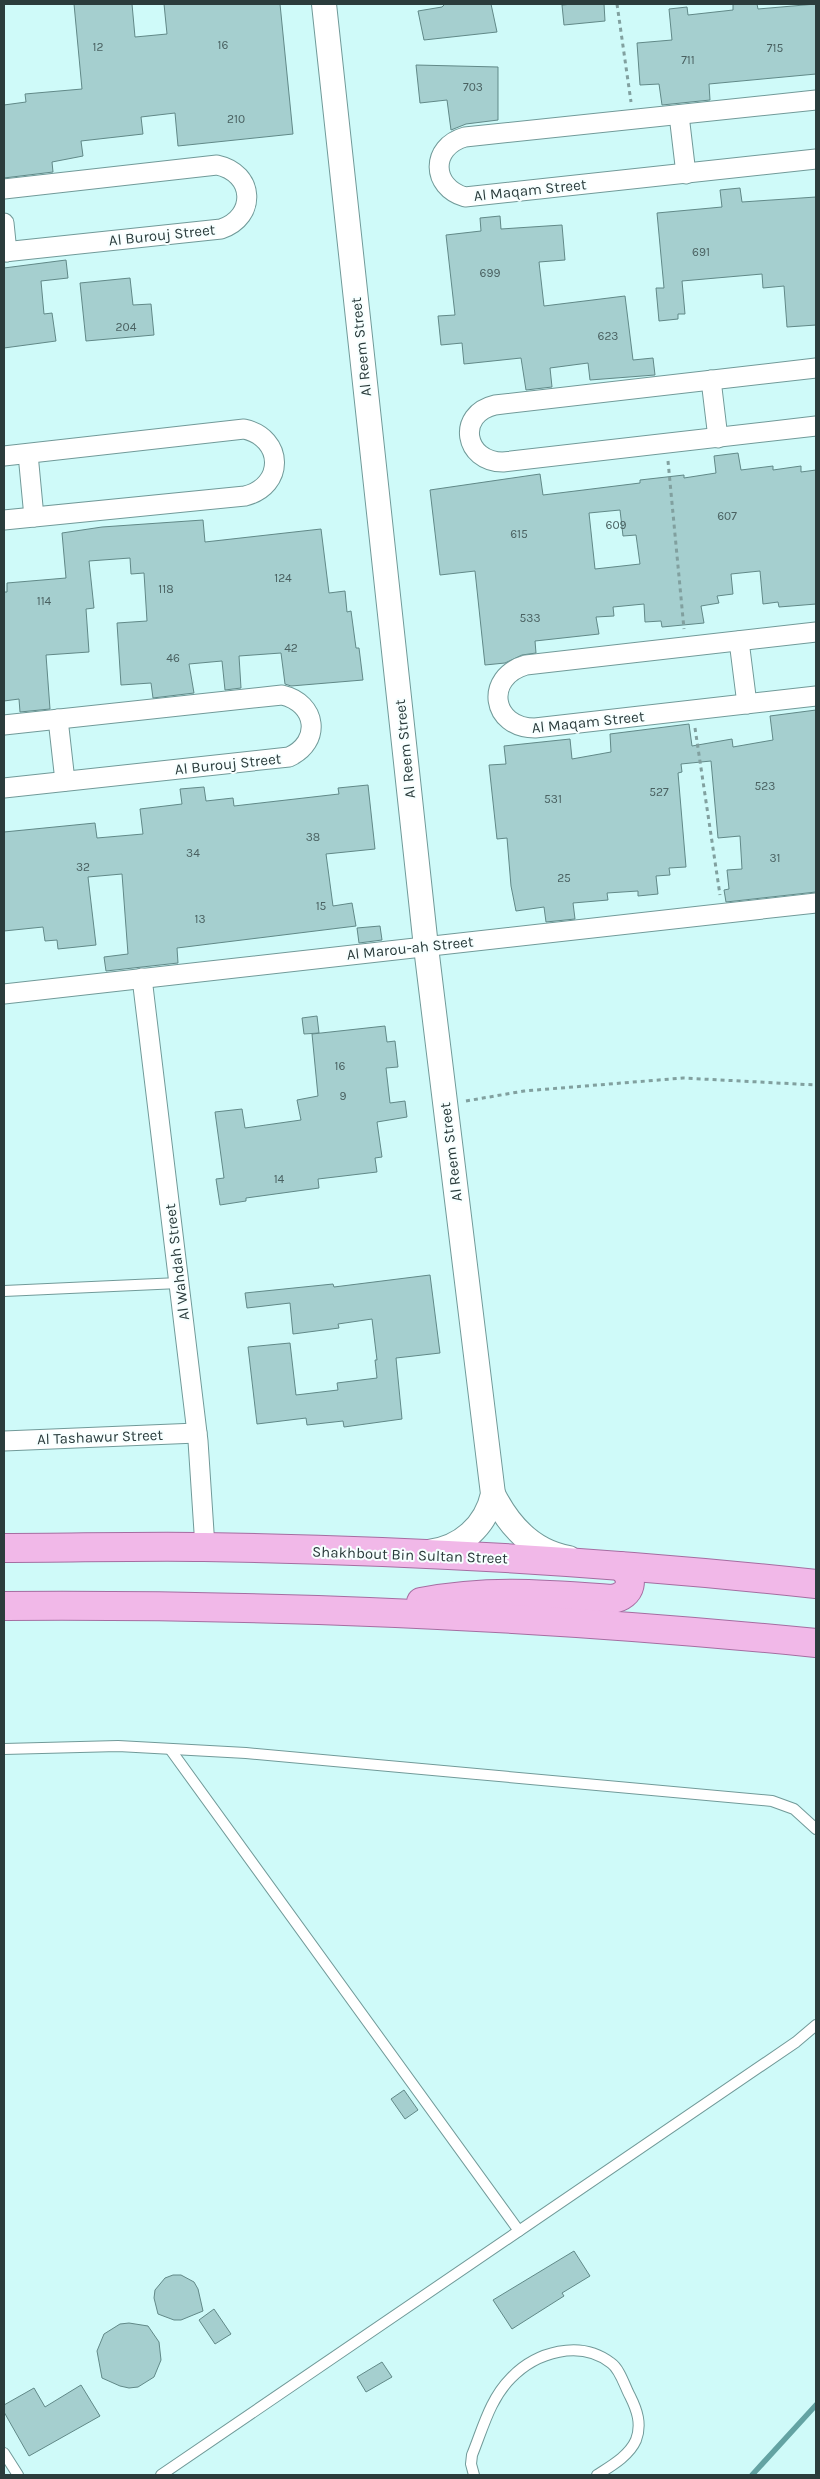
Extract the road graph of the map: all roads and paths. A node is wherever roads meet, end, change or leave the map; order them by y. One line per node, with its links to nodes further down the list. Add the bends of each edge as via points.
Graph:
1 (324, 4): 32 (street, Al Reem Street)
2 (617, 4): 5 (path)
3 (816, 100): 4 (street, Al Maqam Street)
4 (679, 115): 5 (street, Al Maqam Street); 7 (street)
5 (633, 119): 7 (street, Al Maqam Street, via 457,139 440,158 440,176 450,190 466,197)
6 (816, 159): 7 (street, Al Maqam Street)
7 (686, 174)
8 (4, 189): 10 (street, Al Burouj Street, via 217,165 233,170 244,183 246,191 241,216 221,229)
9 (4, 223): 10 (street, Al Burouj Street)
10 (5, 252)
11 (816, 368): 12 (street)
12 (711, 380): 14 (street); 15 (street, via 495,405 480,411 470,425 469,433 479,456 495,462)
13 (816, 426): 14 (street)
14 (718, 438): 15 (street)
15 (666, 444): 22 (path)
16 (28, 454): 17 (street); 18 (street); 18 (street, via 244,429 261,435 275,458 273,475 268,483 245,496)
17 (4, 456)
18 (34, 517): 19 (street)
19 (4, 520)
20 (816, 632): 21 (street, Al Maqam Street)
21 (739, 641): 22 (street, Al Maqam Street); 24 (street)
22 (685, 647): 25 (street, Al Maqam Street, via 517,667 503,679 498,696 503,714 516,726 525,728)
23 (816, 696): 24 (street, Al Maqam Street)
24 (747, 704): 25 (street, Al Maqam Street)
25 (692, 710): 31 (path)
26 (58, 719): 27 (street, Al Burouj Street); 28 (street); 28 (street, Al Burouj Street, via 282,696 299,702 312,724 309,741 289,757)
27 (4, 725)
28 (65, 781): 29 (street, Al Burouj Street)
29 (4, 788)
30 (816, 903): 31 (street, Al Marou-ah Street)
31 (722, 913): 32 (street, Al Marou-ah Street)
32 (426, 946): 33 (street, Al Marou-ah Street); 36 (street, Al Reem Street)
33 (142, 978): 34 (street, Al Marou-ah Street); 37 (street, Al Wahdah Street)
34 (4, 994)
35 (816, 1085): 36 (path, via 683,1078 524,1091)
36 (446, 1105): 41 (street, Al Reem Street)
37 (179, 1283): 38 (lane); 39 (street, Al Wahdah Street)
38 (4, 1291)
39 (197, 1433): 40 (street, Al Tashawur Street); 42 (street, Al Wahdah Street)
40 (4, 1441)
41 (493, 1494): 44 (street, Al Reem Street, via 486,1516 468,1536 441,1551); 45 (street, Al Reem Street, via 516,1529 526,1538 558,1556)
42 (204, 1547): 43 (main road, Shakhbout Bin Sultan Street); 44 (main road, Shakhbout Bin Sultan Street)
43 (4, 1548)
44 (414, 1554): 45 (main road, Shakhbout Bin Sultan Street)
45 (608, 1565): 46 (main road, Shakhbout Bin Sultan Street); 48 (main road, via 627,1571 630,1578 627,1593 620,1598 477,1593)
46 (816, 1584)
47 (4, 1606): 48 (main road, via 215,1606)
48 (386, 1611): 49 (main road, via 588,1623)
49 (816, 1642)
50 (4, 1749): 51 (lane, via 118,1746)
51 (170, 1749): 52 (lane, via 256,1754 772,1802 794,1809); 54 (lane)
52 (816, 1829)
53 (816, 2025): 54 (lane, via 801,2039)
54 (519, 2232): 58 (lane)
55 (4, 2453): 57 (lane)
56 (471, 2474): 59 (lane, via 472,2455 491,2406 511,2377 541,2356 578,2350 613,2364 638,2414 639,2427 630,2450)
57 (18, 2475)
58 (161, 2475)
59 (597, 2475)

